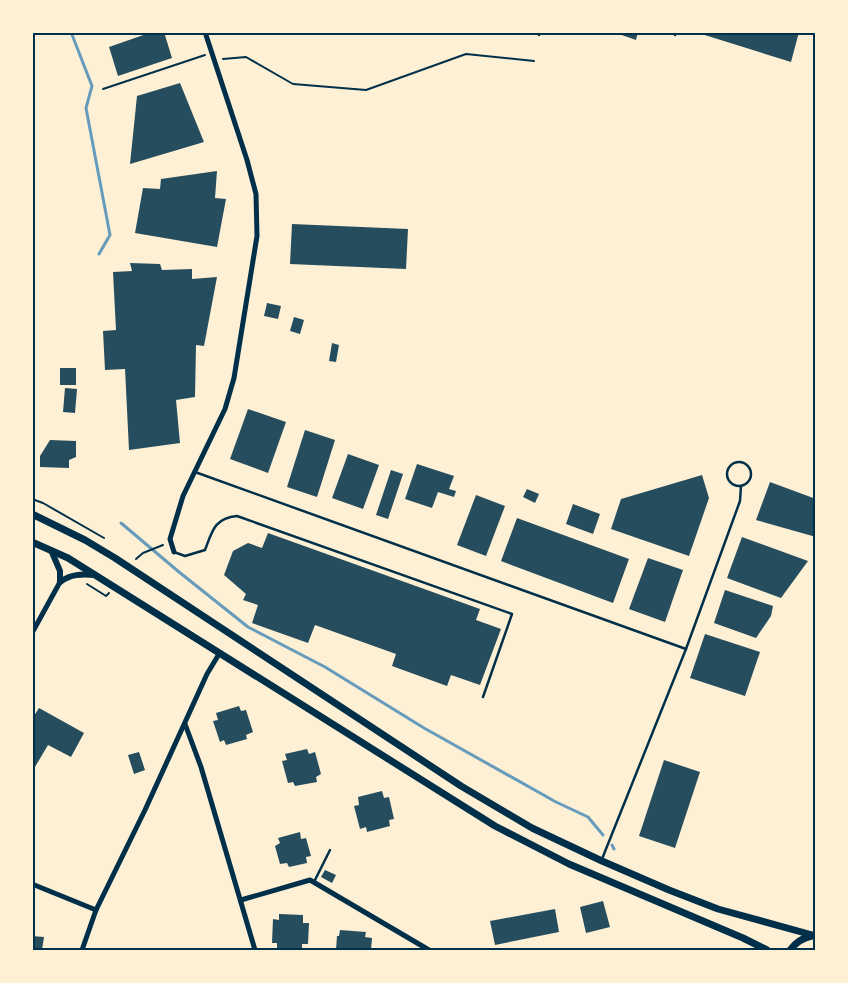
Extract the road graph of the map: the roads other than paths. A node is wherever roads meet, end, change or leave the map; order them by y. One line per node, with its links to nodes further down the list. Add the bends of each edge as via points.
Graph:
1 (205, 32): 2 (street, via 256,194 257,236 234,378 225,409)
2 (194, 472): 7 (street, via 170,538); 11 (lane)
3 (741, 486): 3 (lane, via 751,475 746,464 738,462 729,468 727,476 730,483); 11 (lane, via 740,500)
4 (32, 514): 16 (main road, via 115,558 498,809)
5 (32, 542): 6 (main road)
6 (51, 550): 8 (main road); 9 (street, via 60,570)
7 (174, 552): 13 (lane, via 185,556 204,550 214,526 226,517 237,516 512,614)
8 (95, 576): 9 (street, via 70,576); 12 (main road)
9 (60, 582): 10 (street)
10 (32, 633)
11 (686, 648): 16 (lane)
12 (219, 654): 14 (street); 25 (main road, via 495,826 569,864)
13 (483, 696)
14 (185, 723): 19 (street); 20 (street)
15 (330, 850): 17 (lane)
16 (602, 861): 21 (main road, via 718,909)
17 (314, 882): 19 (street, via 310,880); 24 (street)
18 (32, 884): 20 (street)
19 (241, 900): 23 (street)
20 (96, 910): 22 (street)
21 (815, 936): 26 (main road, via 797,942)
22 (82, 950)
23 (255, 950)
24 (429, 950)
25 (767, 950)
26 (790, 950)

